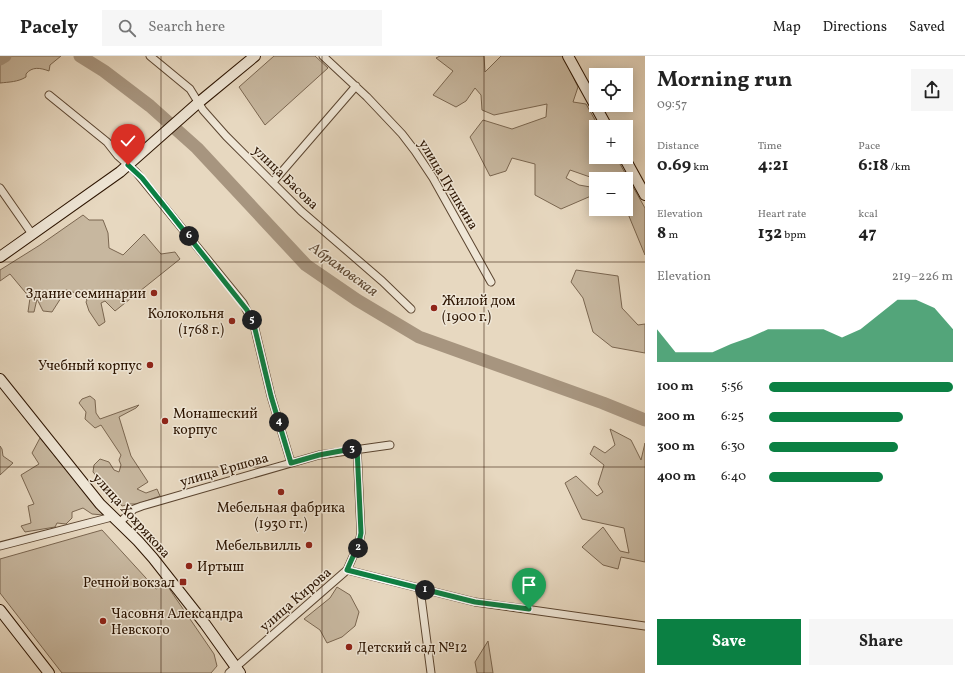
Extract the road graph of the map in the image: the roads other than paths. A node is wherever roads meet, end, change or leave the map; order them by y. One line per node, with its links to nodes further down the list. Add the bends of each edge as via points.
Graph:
1 (150, 56): 7 (street, улица Басова, via 194,94)
2 (255, 56): 7 (street)
3 (323, 56): 5 (street, улица Пушкина)
4 (568, 56): 8 (street)
5 (356, 86): 11 (street); 16 (street, улица Пушкина, via 415,151 436,183)
6 (50, 95): 10 (street, via 107,142)
7 (194, 106): 10 (street); 11 (street, улица Басова, via 203,110)
8 (603, 120)
9 (628, 164): 13 (street)
10 (128, 165): 14 (street); 21 (street, via 142,178 247,310 254,325)
11 (273, 182): 17 (street, улица Басова, via 300,210)
12 (0, 188): 14 (street)
13 (645, 195)
14 (32, 234): 15 (street)
15 (0, 257)
16 (491, 282)
17 (412, 309)
18 (0, 378): 22 (street, улица Хохрякова, via 100,504)
19 (390, 445): 20 (street, улица Ершова)
20 (357, 448): 21 (street, улица Ершова); 24 (street, via 361,533)
21 (291, 463): 22 (street, улица Ершова, via 142,506)
22 (115, 519): 23 (street, улица Ершова, via 108,518); 28 (street, улица Хохрякова, via 138,540 206,624)
23 (0, 546)
24 (347, 570): 25 (street, улица Кирова); 28 (street, улица Кирова)
25 (420, 589): 27 (street, улица Кирова, via 490,604); 30 (street)
26 (0, 610): 29 (street)
27 (645, 626)
28 (235, 671)
29 (50, 673)
30 (431, 673)

